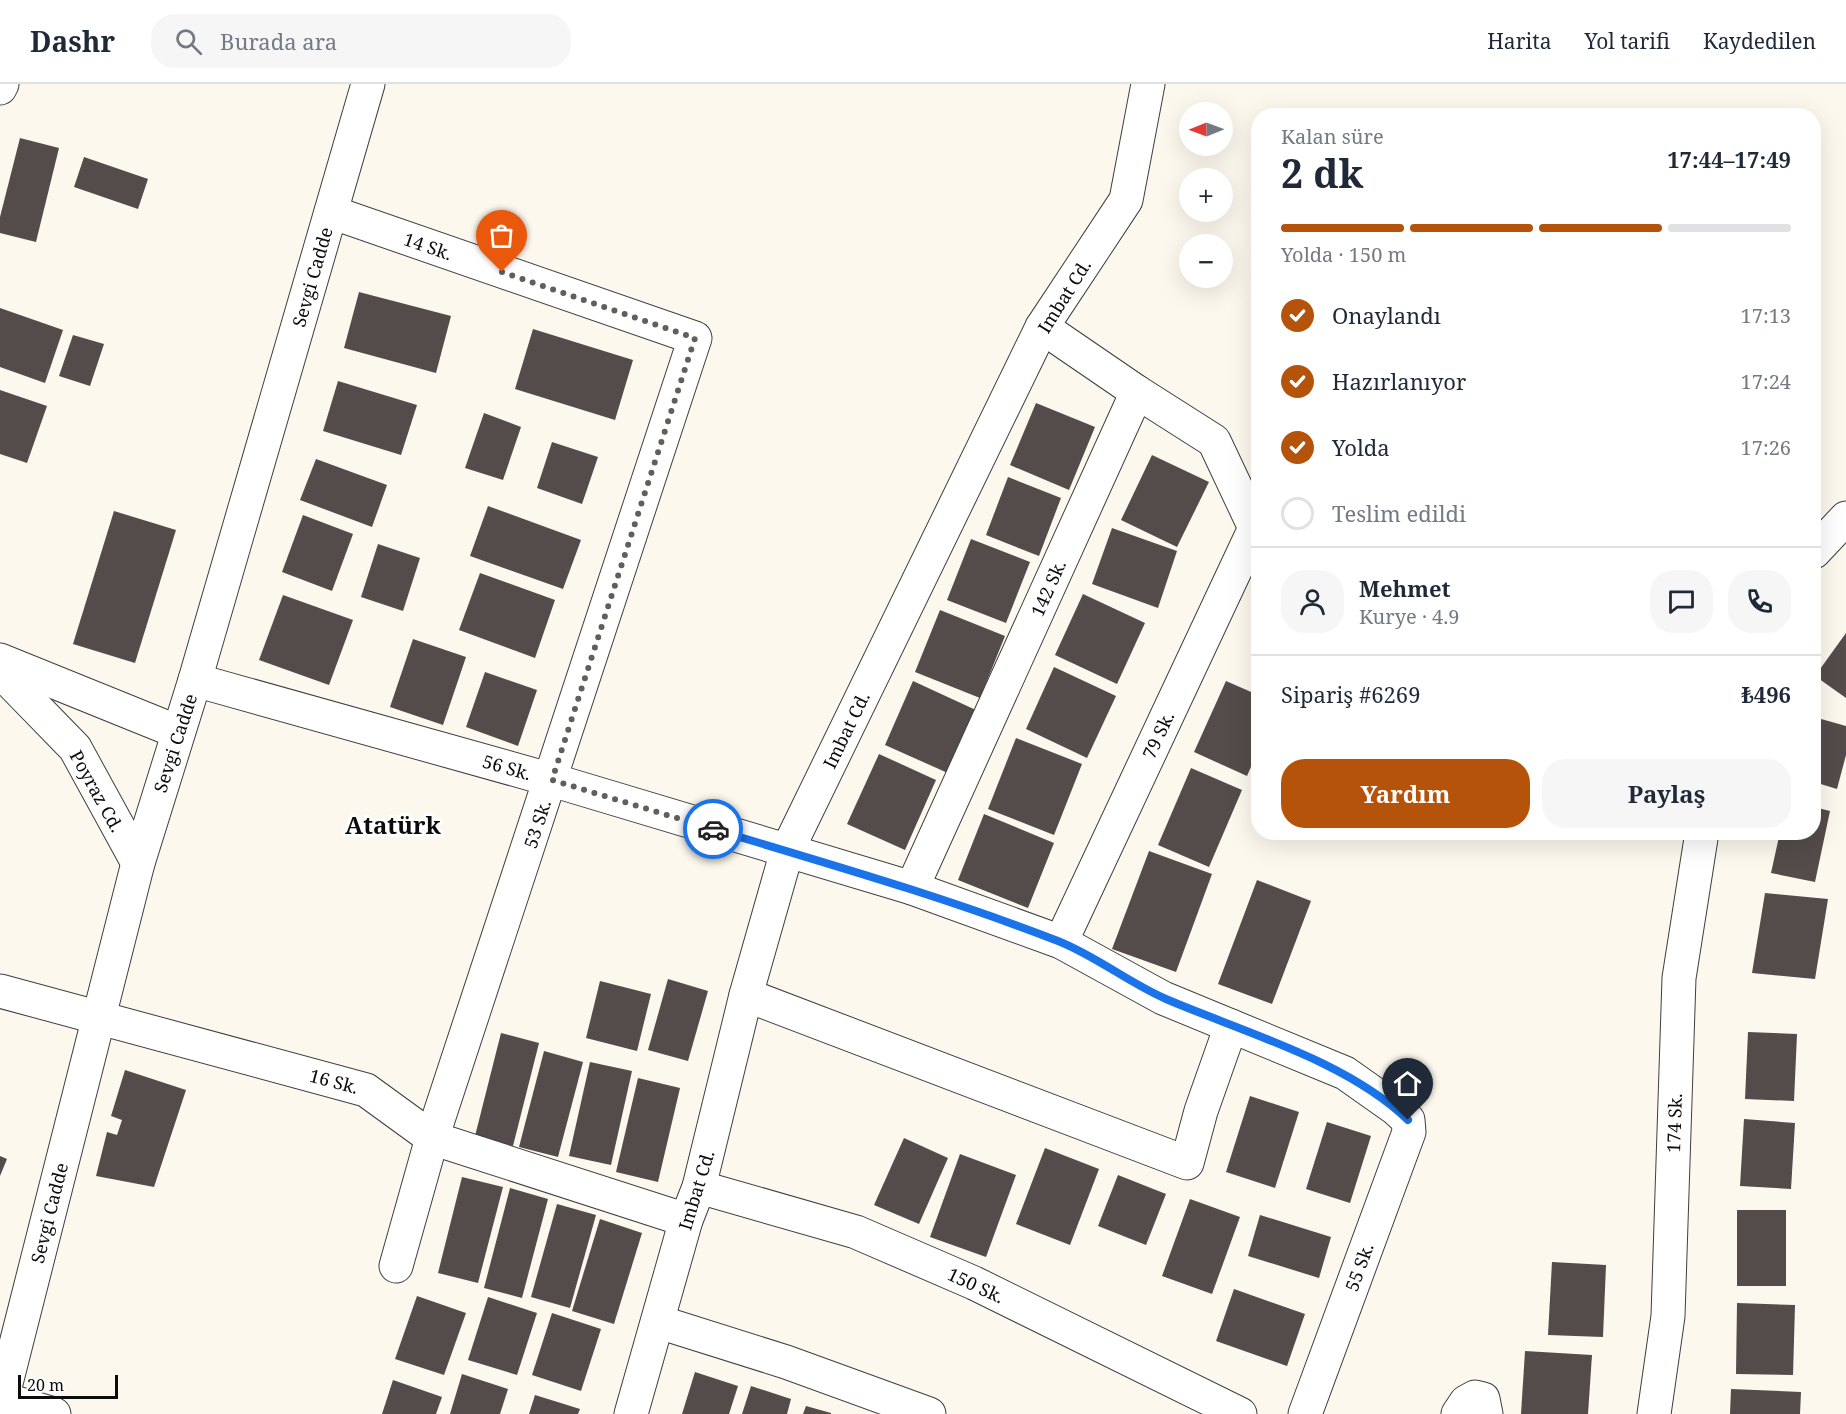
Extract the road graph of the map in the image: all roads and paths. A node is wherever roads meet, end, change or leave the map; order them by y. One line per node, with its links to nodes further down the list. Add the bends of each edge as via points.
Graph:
1 (368, 84): 3 (street, Sevgi Cadde)
2 (1148, 84): 4 (street, Imbat Cd., via 1126,200)
3 (331, 212): 5 (street, 14 Sk.); 13 (street, Sevgi Cadde)
4 (1042, 327): 6 (street); 17 (street, Imbat Cd.)
5 (695, 338): 15 (street, 53 Sk.)
6 (1137, 392): 8 (street, 79 Sk., via 1214,441); 19 (street, 142 Sk.)
7 (1846, 518): 10 (street)
8 (1251, 520)
9 (1251, 537): 20 (street, 79 Sk.)
10 (1821, 545)
11 (0, 660): 14 (street)
12 (0, 671): 18 (street, Poyraz Cd., via 75,748)
13 (195, 680): 14 (street, Sevgi Cadde); 15 (street, 56 Sk.)
14 (178, 732): 18 (street, Sevgi Cadde)
15 (552, 780): 17 (street, 56 Sk.); 26 (street, 53 Sk.)
16 (1701, 840): 39 (street, 174 Sk., via 1679,978 1668,1316)
17 (787, 851): 19 (street, 56 Sk.); 22 (street, Imbat Cd.)
18 (138, 863): 23 (street, Sevgi Cadde)
19 (912, 888): 20 (street, 56 Sk.)
20 (1061, 942): 24 (street, 56 Sk., via 1163,998)
21 (0, 991): 23 (street, 16 Sk.)
22 (746, 995): 24 (street, via 1187,1163); 27 (street, Imbat Cd.)
23 (96, 1018): 26 (street, 16 Sk., via 366,1090); 31 (street, Sevgi Cadde)
24 (1231, 1026): 25 (street, 56 Sk., via 1345,1073)
25 (1408, 1120): 36 (street, 55 Sk., via 1409,1132)
26 (432, 1138): 28 (street, 16 Sk.); 29 (street, 53 Sk.)
27 (699, 1187): 28 (street, Imbat Cd.); 35 (street, 150 Sk., via 856,1232 974,1283)
28 (686, 1220): 30 (street, Imbat Cd.)
29 (396, 1266)
30 (659, 1322): 33 (street, Imbat Cd.); 34 (street, via 786,1362)
31 (1, 1401): 32 (street)
32 (54, 1414)
33 (631, 1414)
34 (929, 1414)
35 (1240, 1414)
36 (1305, 1414)
37 (1458, 1414): 38 (street, via 1475,1397 1483,1399)
38 (1486, 1414)
39 (1654, 1414)

